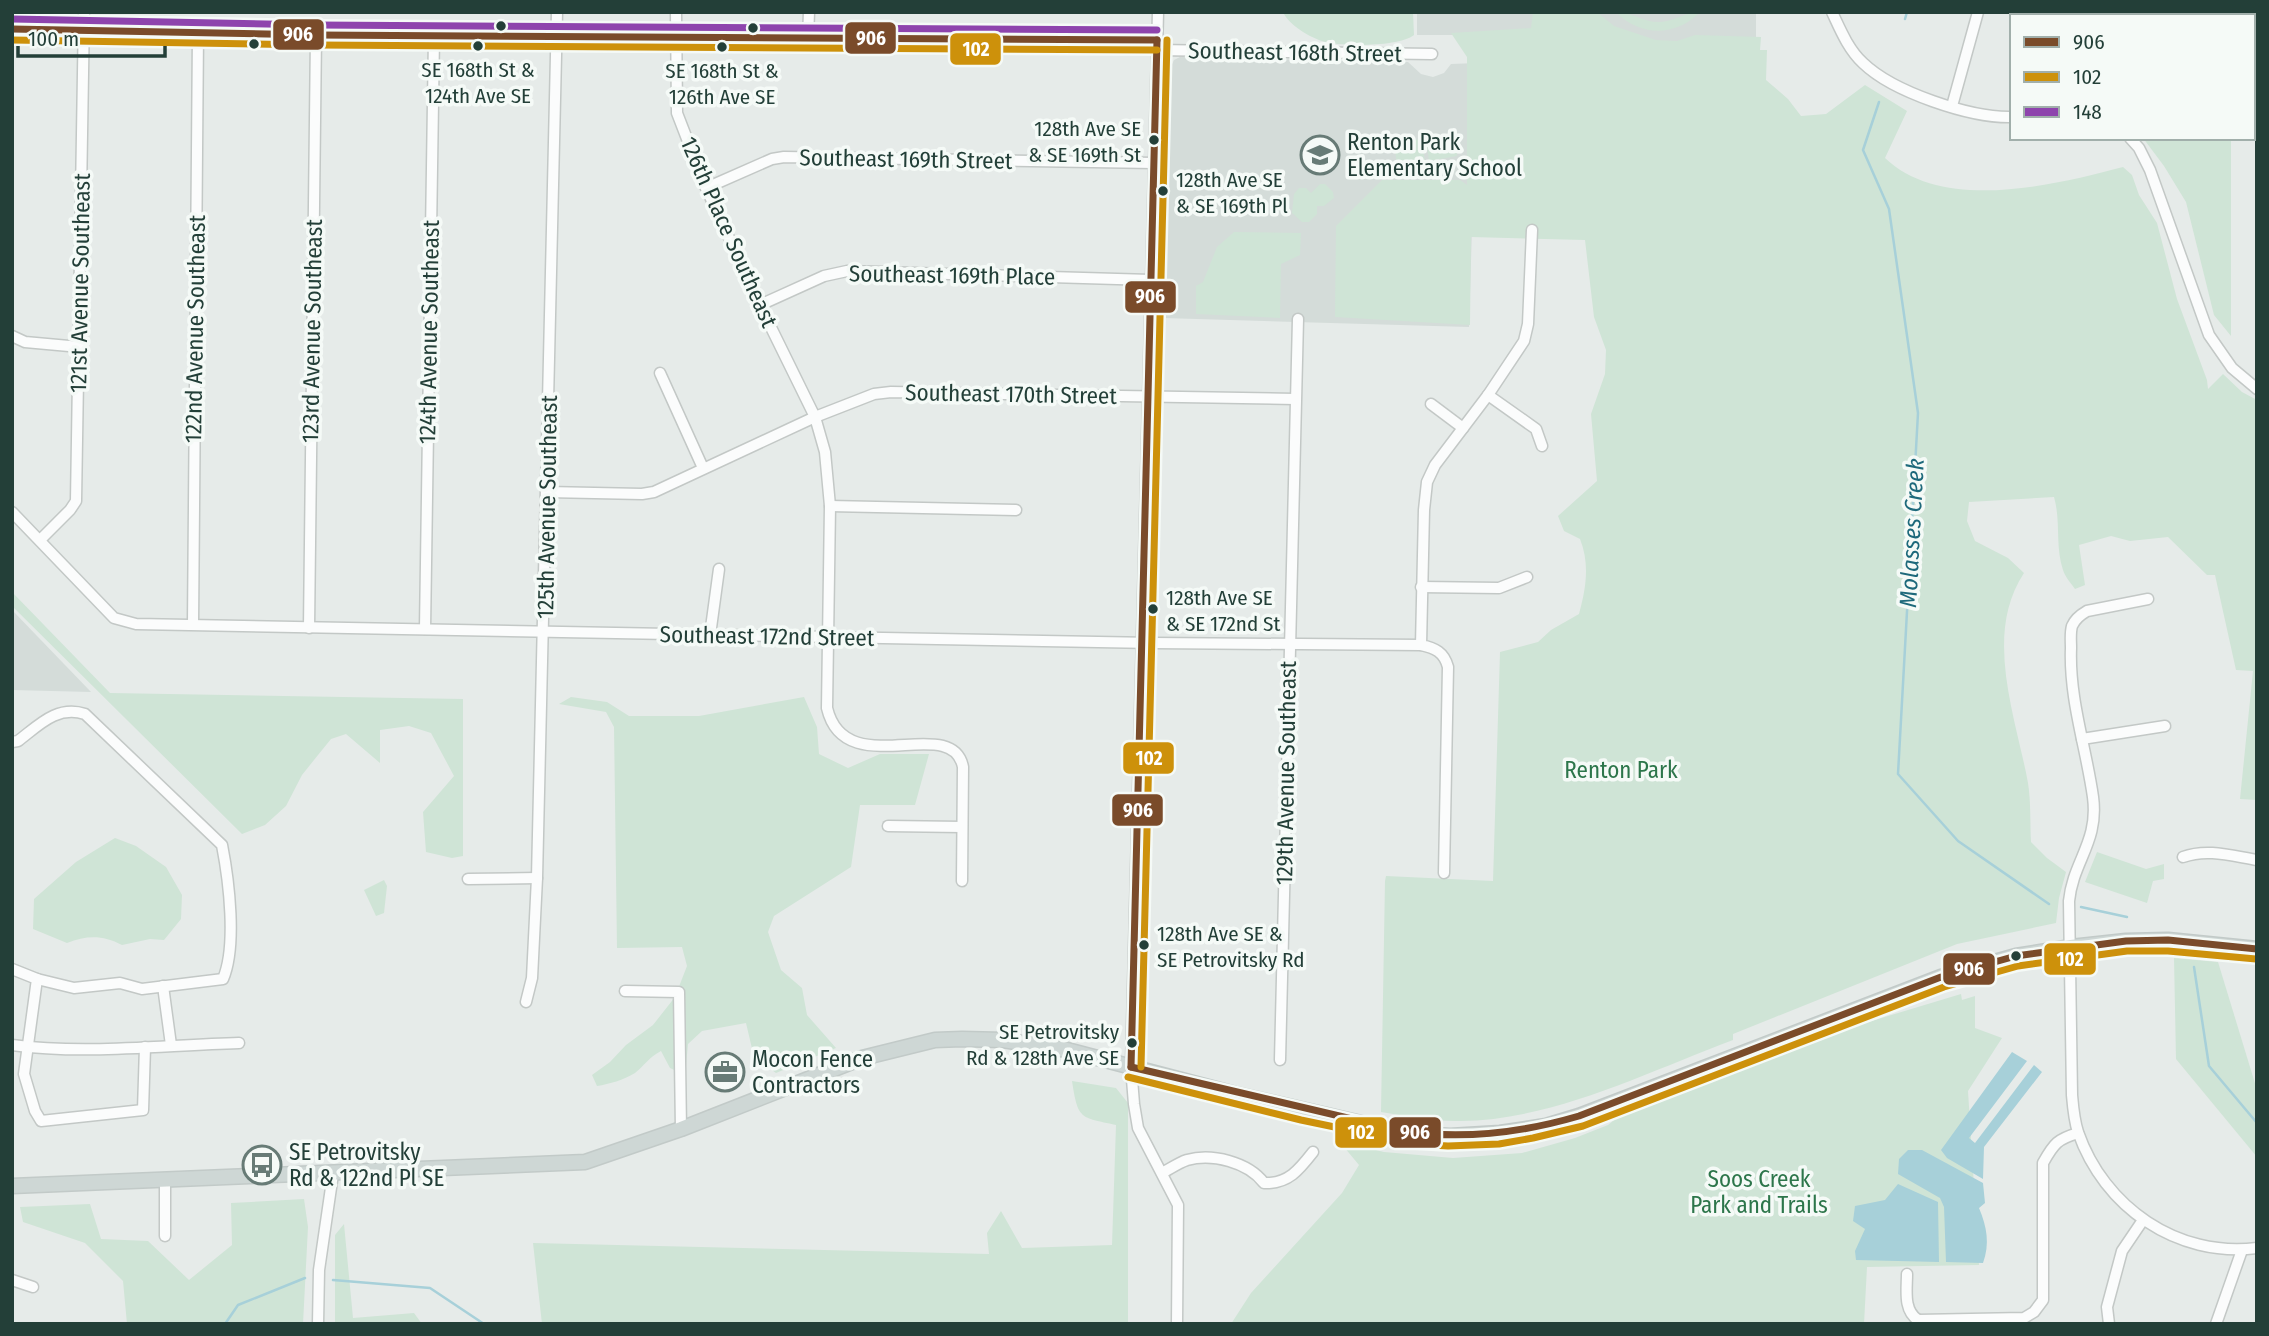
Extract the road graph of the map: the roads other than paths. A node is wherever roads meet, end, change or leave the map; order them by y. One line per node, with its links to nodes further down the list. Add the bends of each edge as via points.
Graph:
1 (84, 12): 9 (street, 121st Avenue Southeast)
2 (557, 12): 13 (street, 125th Avenue Southeast)
3 (676, 12): 14 (street, 126th Place Southeast)
4 (809, 12): 15 (street)
5 (1158, 12): 16 (street)
6 (1832, 12): 18 (street, via 1861,62 1903,91)
7 (1978, 12): 18 (street)
8 (12, 29): 9 (street, Southeast 168th Street)
9 (85, 30): 10 (street, Southeast 168th Street); 28 (street, 121st Avenue Southeast)
10 (198, 33): 11 (street, Southeast 168th Street); 49 (street, 122nd Avenue Southeast)
11 (316, 35): 12 (street, Southeast 168th Street); 50 (street, 123rd Avenue Southeast)
12 (434, 36): 13 (street, Southeast 168th Street); 51 (street, 124th Avenue Southeast)
13 (556, 36): 14 (street, Southeast 168th Street); 40 (street, 125th Avenue Southeast)
14 (675, 38): 15 (street, Southeast 168th Street); 22 (street, 126th Place Southeast, via 677,113)
15 (808, 38): 16 (street, Southeast 168th Street)
16 (1157, 45): 17 (street, Southeast 168th Street); 21 (street)
17 (1432, 54)
18 (1952, 106): 19 (street, via 1980,115)
19 (2010, 117)
20 (2132, 140): 31 (street, via 2150,170 2209,335 2223,358)
21 (1154, 163): 22 (street, Southeast 169th Street, via 784,156); 24 (street)
22 (706, 188): 25 (street, 126th Place Southeast)
23 (1532, 230): 32 (street, via 1524,341)
24 (1151, 280): 25 (street, Southeast 169th Place, via 847,271 824,276); 33 (street)
25 (760, 305): 36 (street, 126th Place Southeast)
26 (1298, 319): 34 (street, 129th Avenue Southeast)
27 (12, 336): 28 (street, via 25,342)
28 (80, 347): 44 (street, 121st Avenue Southeast, via 76,501)
29 (660, 373): 39 (street)
30 (2257, 373): 31 (street)
31 (2253, 386)
32 (1488, 395): 37 (street); 38 (street, via 1536,429)
33 (1148, 396): 34 (street, Southeast 170th Street); 36 (street, Southeast 170th Street, via 891,392); 55 (street)
34 (1296, 399): 56 (street, 129th Avenue Southeast)
35 (1431, 404): 37 (street)
36 (815, 417): 39 (street, Southeast 170th Street); 41 (street, 126th Place Southeast, via 827,461)
37 (1463, 428): 47 (street, via 1434,465 1427,482)
38 (1542, 446)
39 (703, 468): 40 (street, Southeast 170th Street, via 642,494)
40 (547, 492): 52 (street, 125th Avenue Southeast)
41 (830, 506): 42 (street); 54 (street, 126th Place Southeast)
42 (1016, 510)
43 (12, 512): 44 (street)
44 (40, 540): 49 (street, Southeast 172nd Street, via 114,618 136,624)
45 (719, 569): 53 (street)
46 (1527, 577): 47 (street, via 1499,588)
47 (1421, 587): 57 (street)
48 (2148, 599): 59 (street, via 2087,611 2073,624 2071,685)
49 (192, 624): 50 (street, Southeast 172nd Street)
50 (309, 628): 51 (street, Southeast 172nd Street)
51 (425, 629): 52 (street, Southeast 172nd Street)
52 (544, 630): 53 (street, Southeast 172nd Street); 66 (street, 125th Avenue Southeast)
53 (710, 635): 54 (street, Southeast 172nd Street)
54 (827, 637): 55 (street, Southeast 172nd Street); 62 (street, 126th Place Southeast, via 827,708 836,730 861,745 939,745 956,752 963,767)
55 (1143, 643): 56 (street, Southeast 172nd Street); 82 (street)
56 (1289, 645): 57 (street, Southeast 172nd Street); 81 (street, 129th Avenue Southeast)
57 (1421, 645): 65 (street, via 1435,648 1448,667)
58 (2165, 726): 59 (street)
59 (2082, 739): 69 (street, via 2095,822 2071,883)
60 (12, 742): 73 (street, via 59,712 85,714 222,845 230,964 223,979)
61 (888, 826): 62 (street)
62 (962, 827): 68 (street, 126th Place Southeast)
63 (2183, 858): 64 (street, via 2210,852)
64 (2257, 860)
65 (1444, 873)
66 (537, 878): 67 (street); 75 (street, 125th Avenue Southeast, via 532,978)
67 (468, 879)
68 (962, 881)
69 (2071, 947): 70 (main road, via 2168,940); 82 (main road, via 1941,976 1579,1116 1500,1133 1404,1133); 84 (street, via 2071,1095)
70 (2257, 949)
71 (12, 970): 72 (street)
72 (37, 979): 73 (street, via 74,988); 79 (street)
73 (163, 986): 78 (street)
74 (625, 991): 83 (street, via 680,992)
75 (526, 1002)
76 (239, 1044): 78 (street)
77 (12, 1045): 79 (street)
78 (171, 1045): 80 (street)
79 (27, 1046): 80 (street, via 86,1050); 80 (street, via 24,1074 41,1121 143,1110)
80 (145, 1046)
81 (1280, 1060)
82 (1132, 1067): 83 (main road, via 1013,1041 936,1040 862,1058); 86 (street, via 1138,1128)
83 (681, 1129): 87 (main road, via 576,1163)
84 (2078, 1133): 90 (street, via 2099,1174); 97 (street, via 2061,1138 2043,1163 2043,1300 2034,1312 2024,1318)
85 (1313, 1152): 86 (street, via 1297,1172 1272,1183 1264,1183 1243,1166 1211,1158 1184,1161)
86 (1162, 1173): 99 (street, via 1179,1214)
87 (333, 1174): 88 (main road); 98 (street, via 319,1270)
88 (165, 1180): 89 (main road); 91 (street)
89 (12, 1186)
90 (2143, 1220): 93 (street, via 2193,1243); 100 (street, via 2122,1251 2107,1307)
91 (165, 1236)
92 (2257, 1248): 93 (street)
93 (2242, 1250): 101 (street)
94 (1907, 1274): 97 (street, via 1907,1305)
95 (12, 1280): 96 (street)
96 (33, 1287)
97 (1917, 1322)
98 (318, 1324)
99 (1177, 1324)
100 (2109, 1324)
101 (2216, 1324)

